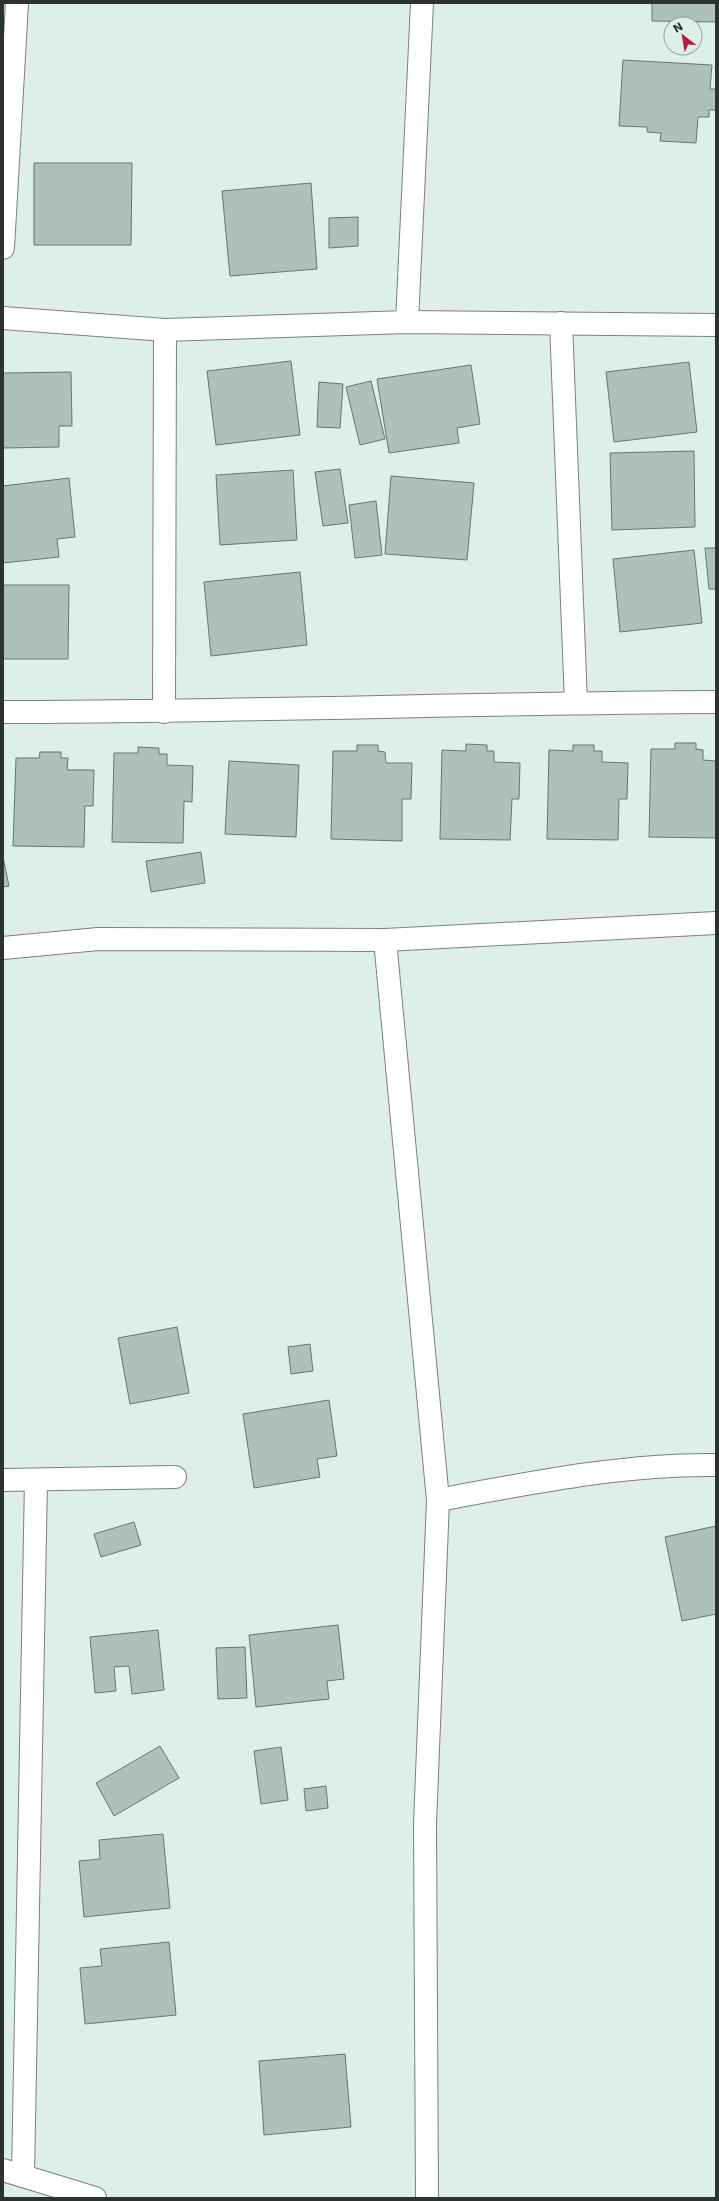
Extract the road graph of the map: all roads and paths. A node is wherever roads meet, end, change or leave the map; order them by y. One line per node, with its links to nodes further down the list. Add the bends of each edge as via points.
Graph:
1 (17, 3): 3 (street)
2 (422, 3): 5 (street)
3 (3, 248)
4 (3, 318): 8 (street)
5 (407, 322): 6 (street); 8 (street)
6 (561, 323): 7 (street); 10 (street)
7 (716, 325)
8 (166, 330): 12 (street)
9 (716, 702): 10 (street)
10 (576, 703): 12 (street)
11 (3, 712): 12 (street)
12 (164, 712)
13 (716, 923): 14 (street)
14 (385, 940): 15 (street, via 98,939); 20 (street)
15 (3, 948)
16 (716, 1465): 20 (street, via 670,1465 610,1471)
17 (175, 1477): 19 (street)
18 (3, 1480): 19 (street)
19 (36, 1480): 21 (street)
20 (438, 1500): 23 (street, via 425,1824)
21 (13, 2173): 22 (street)
22 (95, 2198)
23 (427, 2198)

